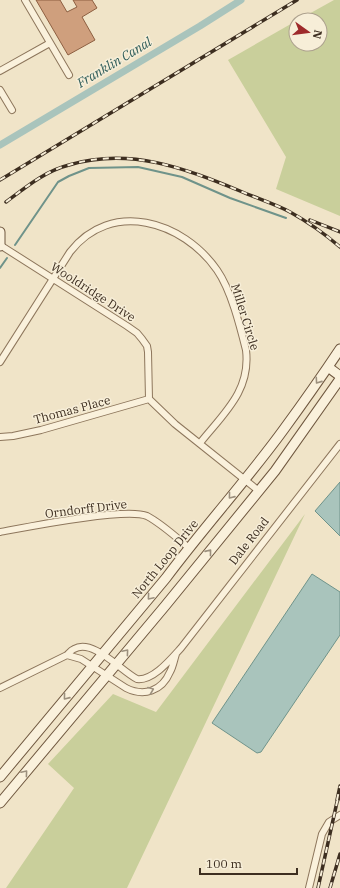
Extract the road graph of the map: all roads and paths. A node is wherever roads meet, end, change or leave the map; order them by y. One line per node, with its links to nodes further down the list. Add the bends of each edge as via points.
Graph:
1 (24, 0): 2 (street)
2 (50, 43): 3 (street); 4 (street)
3 (0, 71)
4 (69, 75)
5 (0, 90): 6 (street)
6 (12, 110)
7 (0, 232): 8 (main road)
8 (0, 246): 9 (street, Wooldridge Drive)
9 (53, 279): 11 (street, Miller Circle); 15 (street, Wooldridge Drive, via 127,326 142,339 149,356); 17 (street, Miller Circle, via 81,238 112,223 138,221 158,226 175,233 202,253 217,270 227,288 246,357 244,379 236,398)
10 (340, 349): 12 (main road, North Loop Drive)
11 (0, 362)
12 (328, 367): 13 (main road); 19 (main road, North Loop Drive, one-way to 19, via 284,430)
13 (340, 376)
14 (340, 379): 20 (main road)
15 (149, 399): 16 (street, Thomas Place, via 41,430); 17 (street)
16 (0, 436)
17 (200, 443): 19 (street)
18 (340, 444): 23 (street, Dale Road)
19 (244, 480): 20 (street); 22 (main road, North Loop Drive, one-way to 22)
20 (259, 491): 26 (main road, one-way to 20)
21 (0, 532): 22 (street, Orndorff Drive, via 97,516 132,513 147,516)
22 (188, 548): 24 (main road, North Loop Drive, one-way to 24)
23 (176, 653): 26 (street, Dale Road, via 161,668 142,680 131,676); 28 (street, Dale Road, one-way to 23, via 132,691 151,691 167,679)
24 (102, 654): 25 (street, Dale Road, via 80,647); 26 (street, Dale Road); 27 (main road, North Loop Drive)
25 (67, 655): 27 (street, Dale Road, via 78,657); 29 (street, Dale Road)
26 (116, 664): 28 (main road)
27 (92, 666): 28 (street, Dale Road); 30 (main road, North Loop Drive, one-way to 30)
28 (107, 675): 31 (main road, one-way to 28)
29 (0, 688)
30 (0, 777)
31 (0, 803)
32 (340, 814): 33 (street, via 329,822 322,834)
33 (310, 888)

